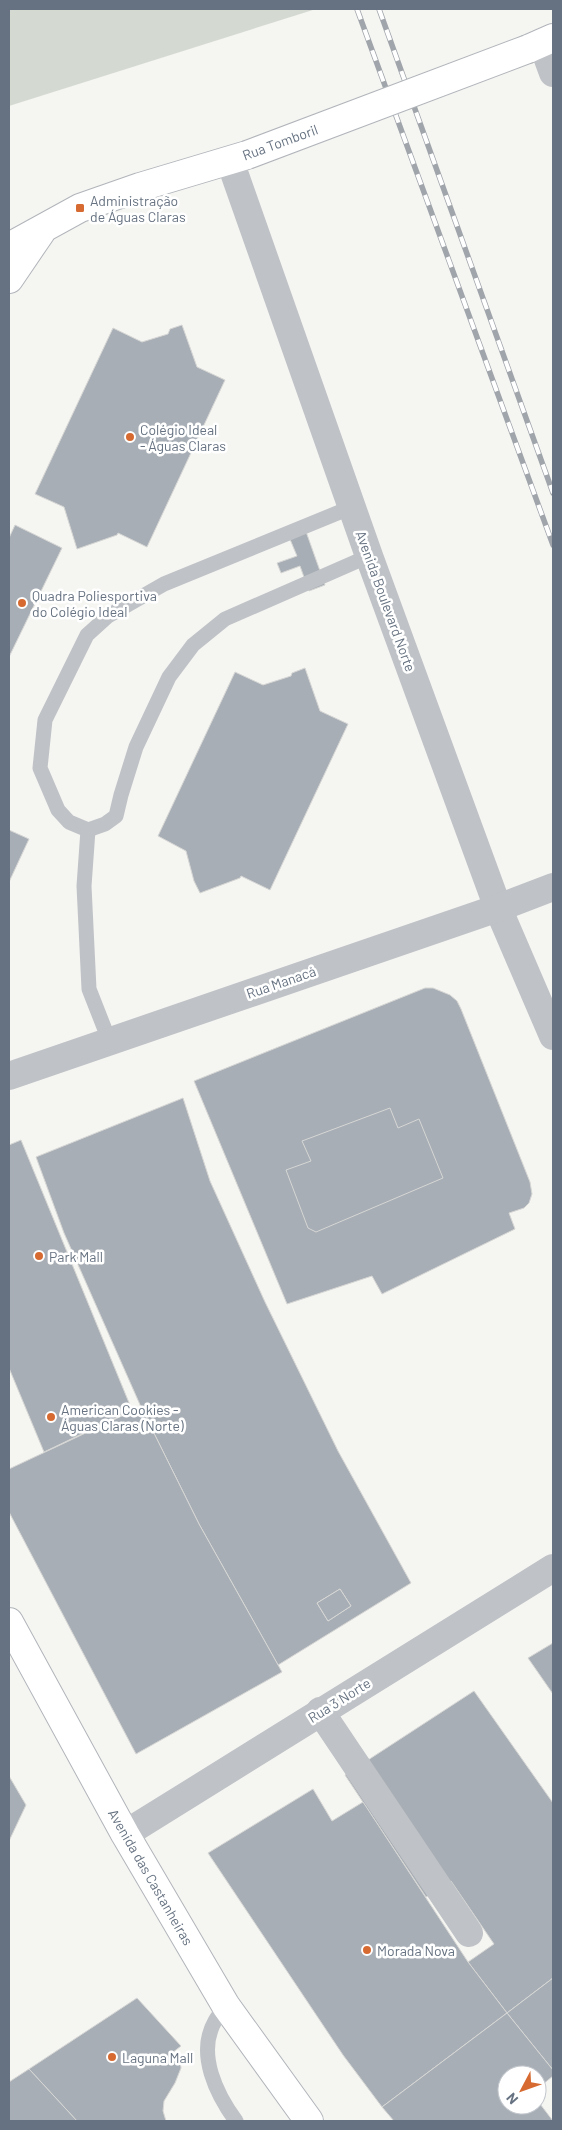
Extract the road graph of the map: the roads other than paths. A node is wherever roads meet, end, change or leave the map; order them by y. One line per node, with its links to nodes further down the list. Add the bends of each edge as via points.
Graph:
1 (541, 43): 2 (street); 3 (main road, Rua Tomboril, bridge)
2 (553, 73)
3 (238, 158): 4 (main road, Rua Tomboril, via 80,208); 7 (street, Avenida Boulevard Norte)
4 (45, 226): 5 (main road, Rua Tomboril); 6 (main road)
5 (9, 247)
6 (9, 279)
7 (352, 506): 8 (street, Avenida Boulevard Norte); 9 (lane, via 164,584 108,616 87,635 45,720 40,768 58,810 69,822)
8 (369, 556): 9 (lane, via 225,620 193,646 168,677 140,738 116,816); 11 (street, Avenida Boulevard Norte)
9 (88, 830): 13 (lane, via 84,886 88,989)
10 (550, 888): 11 (street, Rua Manacá)
11 (498, 908): 12 (street, Avenida Boulevard Norte); 13 (street, Rua Manacá)
12 (553, 1036)
13 (109, 1040): 14 (street, Rua Manacá)
14 (9, 1076)
15 (553, 1568): 17 (street, Rua 3 Norte)
16 (9, 1622): 18 (main road, Avenida das Castanheiras)
17 (320, 1711): 18 (street, Rua 3 Norte); 19 (street)
18 (125, 1834): 20 (main road, Avenida das Castanheiras)
19 (469, 1933)
20 (226, 2006): 21 (lane, via 209,2035 207,2062 221,2100); 22 (main road, Avenida das Castanheiras)
21 (236, 2121)
22 (309, 2121)

